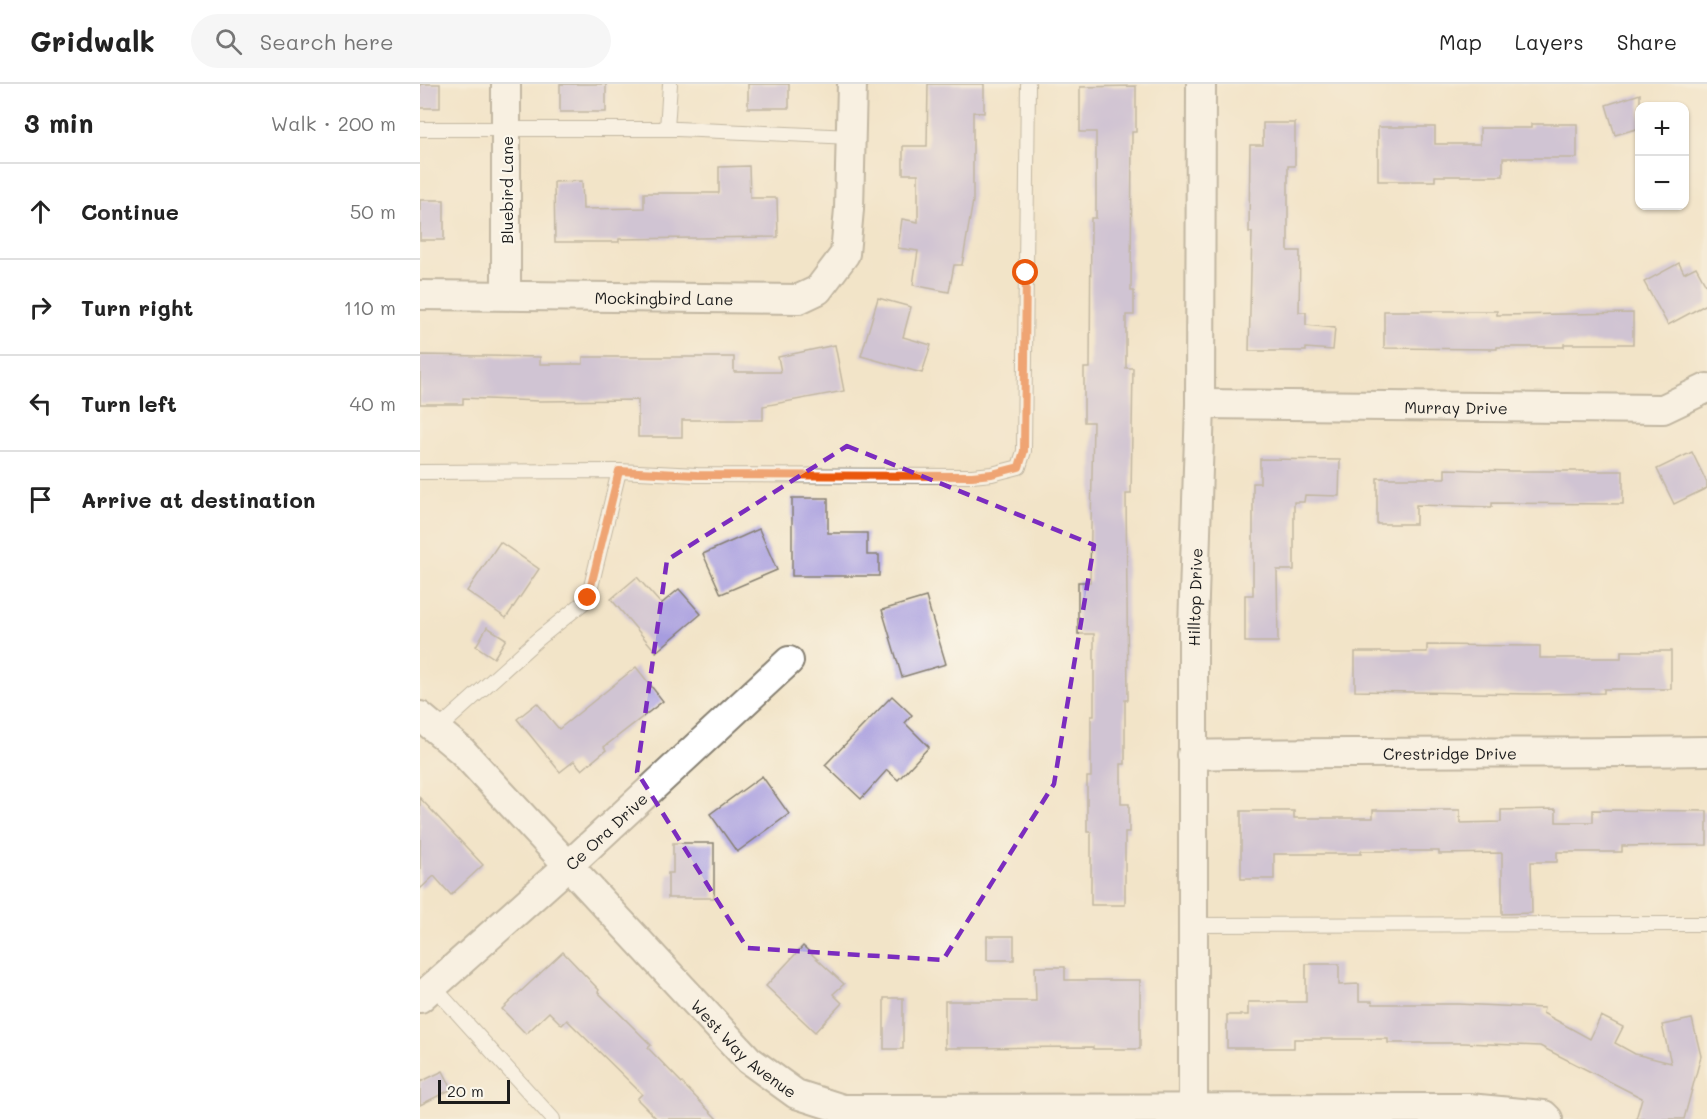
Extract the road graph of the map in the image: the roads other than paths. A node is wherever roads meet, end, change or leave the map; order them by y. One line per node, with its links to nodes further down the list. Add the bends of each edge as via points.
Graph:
1 (506, 84): 8 (street, Bluebird Lane)
2 (670, 84): 7 (lane)
3 (852, 84): 9 (street, Mockingbird Lane)
4 (1028, 84): 14 (lane, via 1024,451 1019,467 972,476)
5 (1201, 84): 13 (street, Hilltop Drive)
6 (420, 129): 8 (lane)
7 (667, 129): 8 (lane); 9 (lane)
8 (506, 130): 11 (street, Bluebird Lane)
9 (850, 137): 11 (street, Mockingbird Lane, via 845,254 818,290 800,299)
10 (420, 295): 11 (street, Mockingbird Lane)
11 (506, 295)
12 (1707, 388): 13 (street, Murray Drive, via 1663,409)
13 (1200, 404): 19 (street, Hilltop Drive)
14 (619, 471): 15 (lane); 17 (lane, via 588,598)
15 (420, 472)
16 (789, 661): 20 (street, Ce Ora Drive)
17 (429, 723): 20 (street, West Way Avenue, via 462,751)
18 (1707, 751): 19 (street, Crestridge Drive)
19 (1192, 755): 21 (street, Hilltop Drive)
20 (569, 865): 23 (street, Ce Ora Drive); 25 (street, West Way Avenue, via 749,1060 796,1094)
21 (1192, 924): 22 (lane); 24 (street, Hilltop Drive)
22 (1707, 924)
23 (427, 992): 26 (lane)
24 (1193, 1110): 25 (street, West Way Avenue); 27 (street, West Way Avenue, via 1469,1108 1544,1115)
25 (843, 1114)
26 (553, 1119)
27 (1548, 1119)

